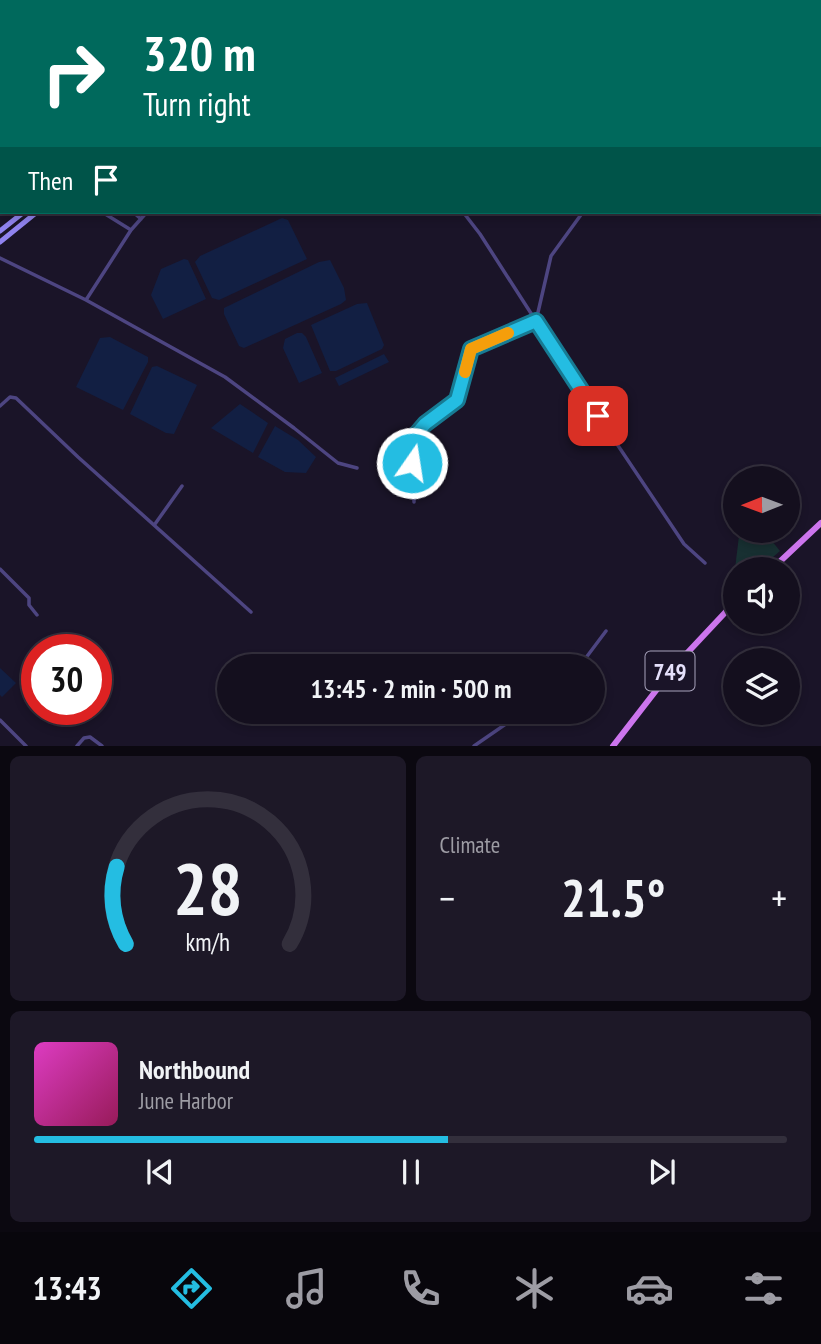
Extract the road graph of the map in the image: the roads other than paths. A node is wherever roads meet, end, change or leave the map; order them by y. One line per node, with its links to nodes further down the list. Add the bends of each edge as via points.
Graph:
1 (21, 214): 10 (main road)
2 (35, 214): 11 (main road)
3 (105, 214): 9 (street)
4 (135, 214): 8 (street)
5 (145, 214): 8 (street)
6 (465, 214): 14 (street)
7 (582, 214): 14 (street, via 551,256)
8 (141, 219): 9 (street)
9 (131, 230): 13 (street)
10 (0, 231)
11 (0, 242)
12 (0, 258): 13 (street)
13 (86, 300): 16 (street, via 225,377 338,463)
14 (536, 321): 18 (street, via 471,349 457,400 413,438); 22 (street, via 684,544)
15 (0, 407): 20 (street, via 10,397 16,398)
16 (358, 468)
17 (182, 486): 20 (street)
18 (414, 502)
19 (821, 523): 21 (main road)
20 (155, 524): 24 (street)
21 (785, 557)
22 (705, 563)
23 (0, 569): 25 (street, via 29,598)
24 (251, 612)
25 (37, 615)
26 (723, 615): 35 (main road, 749, via 675,666)
27 (606, 631): 28 (street)
28 (589, 654)
29 (0, 720): 31 (street)
30 (506, 724): 34 (street)
31 (26, 746)
32 (77, 746): 33 (street, via 92,737)
33 (102, 746)
34 (474, 746)
35 (613, 746)

